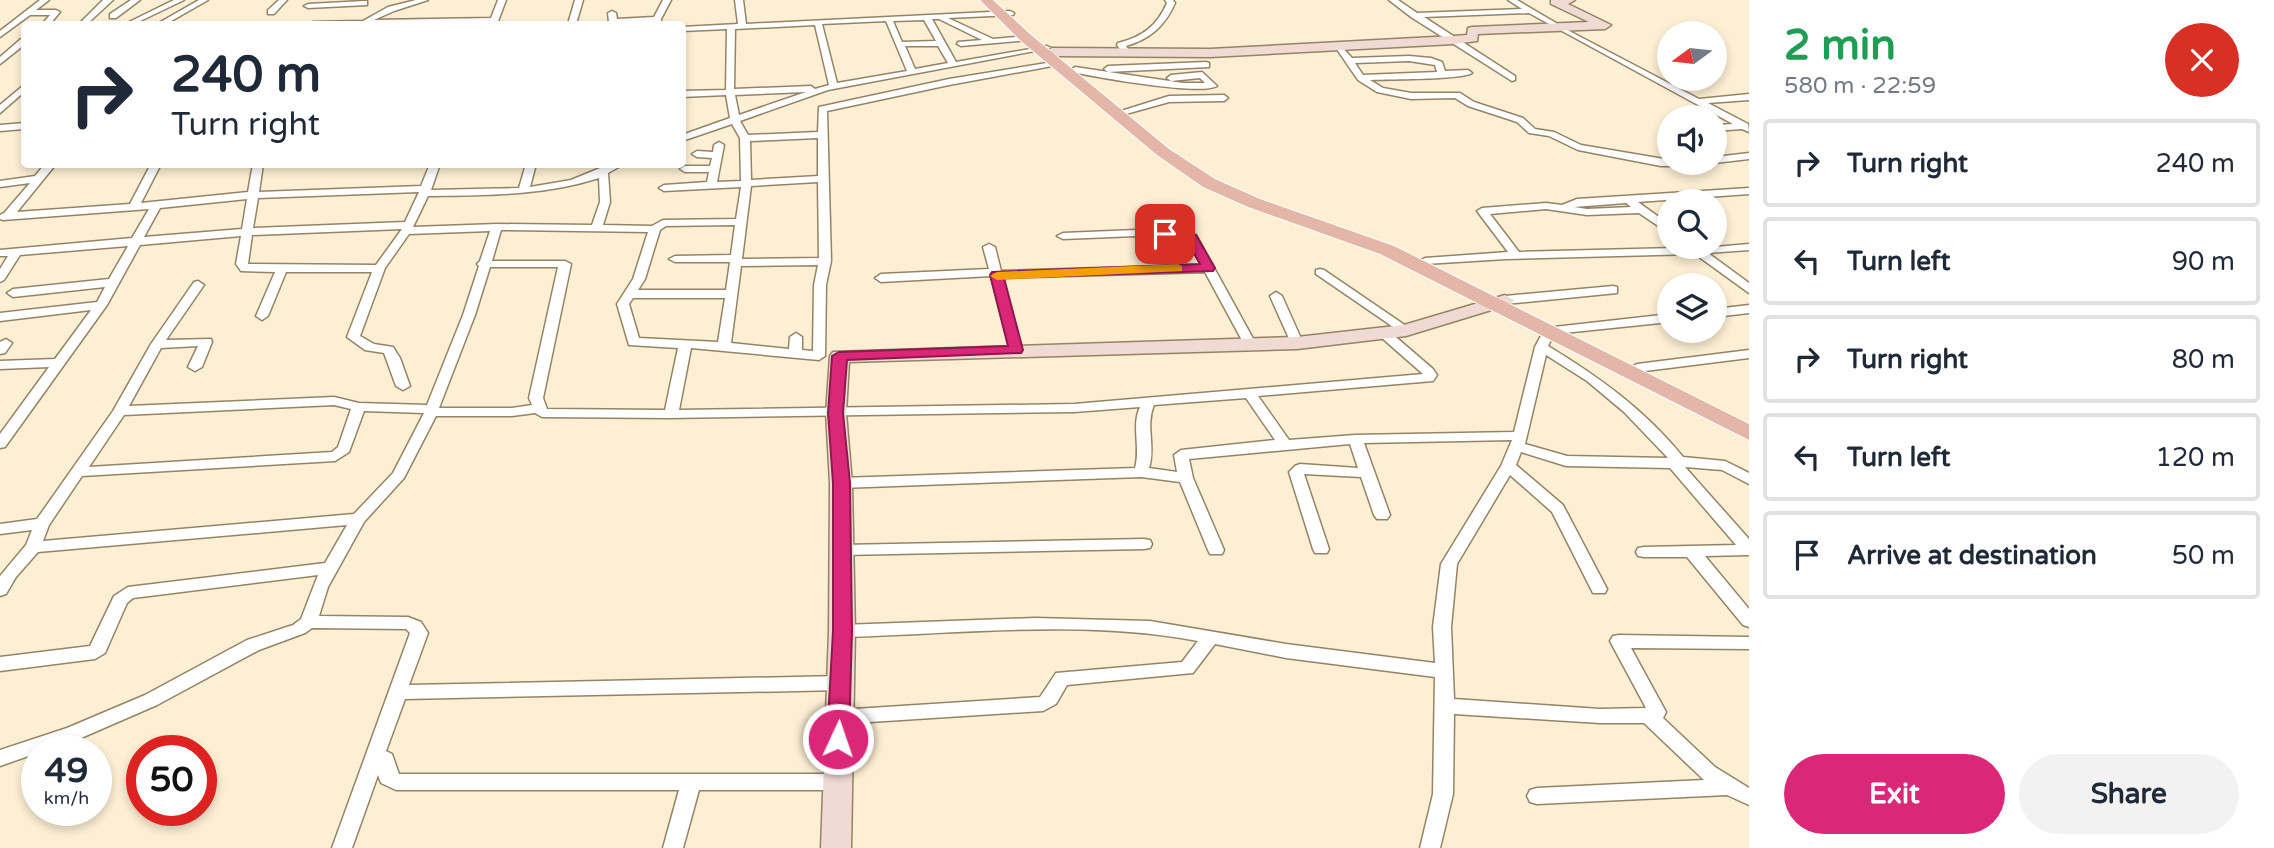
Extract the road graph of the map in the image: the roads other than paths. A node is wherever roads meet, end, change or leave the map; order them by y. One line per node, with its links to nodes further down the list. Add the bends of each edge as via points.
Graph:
1 (45, 0): 25 (street)
2 (109, 0): 32 (street)
3 (136, 0): 27 (street)
4 (180, 0): 33 (street)
5 (204, 0): 20 (street)
6 (283, 0): 24 (street)
7 (424, 0): 21 (street)
8 (502, 0): 37 (street)
9 (579, 0): 38 (street)
10 (667, 0): 39 (street)
11 (739, 0): 41 (street)
12 (986, 0): 22 (main road)
13 (1169, 0): 53 (street, via 1160,25 1140,41 1121,46)
14 (1393, 0): 26 (street)
15 (1512, 0): 23 (street)
16 (1569, 0): 18 (main road)
17 (365, 1): 19 (street); 21 (street, via 365,8)
18 (1551, 1): 43 (main road, via 1605,25)
19 (307, 6)
20 (191, 9): 34 (street); 35 (street)
21 (391, 9): 36 (street)
22 (1002, 9): 28 (street); 54 (main road)
23 (1530, 11): 26 (street); 43 (street)
24 (271, 12)
25 (30, 13): 31 (street, via 56,12); 45 (street)
26 (1414, 15): 46 (street)
27 (113, 16)
28 (939, 17): 29 (street); 47 (street)
29 (927, 18): 30 (street); 48 (street)
30 (890, 20): 40 (street); 50 (street)
31 (48, 21)
32 (86, 21)
33 (135, 21)
34 (167, 21)
35 (186, 21)
36 (367, 21)
37 (494, 21)
38 (573, 21)
39 (657, 21)
40 (818, 23): 41 (street); 65 (street)
41 (742, 27): 42 (street)
42 (731, 28): 44 (street); 67 (street)
43 (1558, 28): 46 (main road, via 1472,31 1473,38); 72 (street)
44 (686, 29)
45 (0, 35)
46 (1453, 40): 52 (main road); 63 (street)
47 (993, 41): 51 (street); 54 (street)
48 (941, 43): 50 (street); 57 (street)
49 (21, 44): 55 (street)
50 (900, 44): 59 (street)
51 (961, 44)
52 (1338, 45): 53 (main road); 56 (street)
53 (1127, 52): 54 (main road)
54 (1056, 56): 57 (street); 58 (street, via 1137,66); 64 (street); 74 (main road); 80 (street, via 825,108); 149 (main road, via 1163,152 1209,183 1387,250)
55 (0, 61)
56 (1350, 61): 61 (street, via 1433,61); 62 (street)
57 (954, 65): 59 (street)
58 (1206, 65)
59 (912, 73): 65 (street)
60 (1468, 73): 61 (street)
61 (1442, 75): 62 (street)
62 (1361, 78): 86 (street, via 1388,93 1457,95 1578,147)
63 (1512, 78)
64 (1145, 80): 64 (street, via 1201,75 1214,85 1191,86); 71 (street)
65 (830, 88): 67 (street); 75 (street)
66 (21, 91): 73 (street)
67 (730, 93): 68 (street); 75 (street)
68 (686, 94)
69 (1224, 97): 71 (street)
70 (1749, 97): 72 (street)
71 (1169, 99): 74 (street)
72 (1700, 101): 77 (street)
73 (0, 110)
74 (1125, 111): 132 (main road, via 1198,168 1233,187 1374,237)
75 (735, 121): 81 (street); 82 (street)
76 (21, 126): 78 (street)
77 (1747, 127): 79 (street)
78 (0, 128)
79 (1727, 128)
80 (822, 135): 82 (street); 97 (street)
81 (686, 137)
82 (746, 138): 99 (street)
83 (697, 155): 94 (street, via 718,150)
84 (1749, 156): 85 (street)
85 (1727, 159)
86 (1657, 162)
87 (48, 168): 96 (street)
88 (154, 168): 108 (street)
89 (257, 168): 105 (street)
90 (434, 168): 103 (street)
91 (530, 168): 102 (street)
92 (613, 168): 95 (street)
93 (685, 169): 94 (street)
94 (715, 169): 100 (street)
95 (604, 174): 102 (street); 115 (street, via 605,202)
96 (38, 179): 98 (street); 111 (street)
97 (823, 179): 99 (street); 131 (street)
98 (0, 184)
99 (746, 185): 100 (street); 112 (street)
100 (711, 187): 101 (street)
101 (664, 188)
102 (524, 189): 103 (street)
103 (425, 191): 105 (street); 116 (street)
104 (1749, 191): 106 (street)
105 (253, 195): 107 (street); 118 (street)
106 (1628, 200): 109 (street, via 1577,202); 110 (street)
107 (156, 205): 108 (street); 120 (street)
108 (134, 207): 111 (street)
109 (1562, 208): 110 (street); 127 (street, via 1482,211)
110 (1640, 210): 113 (street)
111 (4, 217)
112 (742, 222): 117 (street, via 663,223); 130 (street)
113 (1657, 222)
114 (497, 227): 115 (street); 116 (street); 133 (street)
115 (597, 227): 117 (street)
116 (407, 228): 118 (street); 134 (street)
117 (655, 229): 147 (street)
118 (248, 232): 120 (street); 136 (street, via 245,269)
119 (1063, 236): 135 (street, via 1189,236)
120 (136, 241): 125 (street); 141 (street)
121 (989, 247): 138 (street)
122 (1727, 247): 123 (street)
123 (1749, 247)
124 (1657, 250): 127 (street)
125 (16, 252): 126 (street); 139 (street)
126 (0, 253)
127 (1517, 256): 132 (street)
128 (675, 259): 130 (street)
129 (1709, 259): 143 (street)
130 (737, 260): 131 (street); 146 (street)
131 (825, 261): 167 (street, via 820,285)
132 (1425, 261): 149 (main road)
133 (483, 264): 176 (street, via 565,264 536,398); 177 (street, via 469,315)
134 (379, 268): 136 (street); 172 (street, via 353,337 388,350)
135 (1209, 268): 138 (street); 162 (street)
136 (282, 269): 153 (street)
137 (1320, 272): 156 (street)
138 (996, 273): 140 (street); 164 (street)
139 (0, 278)
140 (881, 278)
141 (114, 282): 145 (street); 150 (street)
142 (198, 285): 160 (street)
143 (1749, 289)
144 (1613, 290): 149 (street)
145 (13, 293)
146 (731, 294): 147 (street); 163 (street)
147 (629, 295): 161 (street, via 623,304 634,342)
148 (1276, 296): 159 (street)
149 (1500, 301): 156 (main road); 157 (main road)
150 (101, 306): 154 (street); 168 (street)
151 (1749, 309): 152 (street)
152 (1727, 312)
153 (262, 316)
154 (0, 317)
155 (1657, 320): 157 (street)
156 (1396, 332): 159 (main road); 173 (street, via 1429,372 1428,378)
157 (1550, 335): 171 (main road); 182 (main road); 184 (street); 187 (street, via 1629,409)
158 (796, 337): 165 (street)
159 (1297, 343): 162 (main road)
160 (158, 344): 170 (street, via 206,342); 178 (street)
161 (685, 344): 163 (street); 180 (street)
162 (1250, 344): 164 (main road)
163 (724, 346): 165 (street)
164 (1016, 350): 167 (main road)
165 (795, 354): 167 (street)
166 (1749, 354): 171 (street)
167 (829, 356): 179 (main road)
168 (60, 363): 169 (street); 185 (street)
169 (0, 365)
170 (195, 367)
171 (1637, 368): 181 (main road)
172 (403, 386)
173 (1250, 394): 174 (street); 186 (street)
174 (1148, 404): 179 (street); 190 (street, via 1142,412 1147,454)
175 (359, 407): 177 (street); 178 (street, via 334,401); 189 (street, via 345,447 335,456)
176 (540, 408): 177 (street); 180 (street, via 542,412)
177 (431, 410): 196 (street, via 399,475)
178 (120, 411): 189 (street)
179 (836, 413): 180 (street); 194 (main road)
180 (669, 414)
181 (1749, 426)
182 (1749, 433)
183 (1355, 439): 184 (street); 186 (street); 191 (street)
184 (1518, 441): 187 (street, via 1566,461); 188 (street)
185 (0, 444)
186 (1283, 444): 192 (street, via 1181,455)
187 (1675, 462): 193 (street, via 1725,466); 204 (street)
188 (1508, 466): 208 (street, via 1558,509); 216 (street, via 1449,564 1442,627)
189 (77, 472): 197 (street)
190 (1141, 472): 192 (street); 194 (street)
191 (1368, 473): 195 (street); 201 (street, via 1296,472)
192 (1186, 478): 203 (street)
193 (1749, 480)
194 (841, 483): 202 (main road)
195 (1382, 516)
196 (358, 519): 200 (street); 207 (street)
197 (42, 524): 198 (street); 200 (street)
198 (0, 529)
199 (1144, 544): 202 (street)
200 (33, 547): 209 (street)
201 (1321, 549)
202 (842, 550): 212 (main road)
203 (1216, 550)
204 (1749, 550): 206 (street)
205 (1644, 552): 206 (street)
206 (1692, 552): 210 (street)
207 (330, 568): 211 (street); 215 (street, via 128,593 120,600 95,652)
208 (1600, 589)
209 (0, 590)
210 (1749, 621)
211 (308, 622): 218 (street, via 415,626 419,633); 223 (street, via 253,645 151,700)
212 (842, 631): 213 (street, via 1150,627); 217 (main road)
213 (1211, 636): 216 (street, via 1284,651); 221 (street, via 1187,668 1062,678 1043,704)
214 (1749, 643): 220 (street, via 1619,641 1657,712)
215 (0, 664)
216 (1444, 671): 219 (street)
217 (841, 683): 218 (street); 221 (main road)
218 (398, 692): 222 (street)
219 (1445, 706): 220 (street); 232 (street, via 1443,794)
220 (1649, 716): 226 (street)
221 (839, 717): 225 (main road)
222 (376, 755): 224 (street, via 385,760 388,777 396,782); 229 (street)
223 (0, 758)
224 (691, 782): 225 (street); 230 (street)
225 (836, 782): 231 (main road)
226 (1730, 787): 227 (street); 228 (street)
227 (1537, 796)
228 (1749, 797)
229 (342, 848)
230 (673, 848)
231 (836, 848)
232 (1430, 848)

